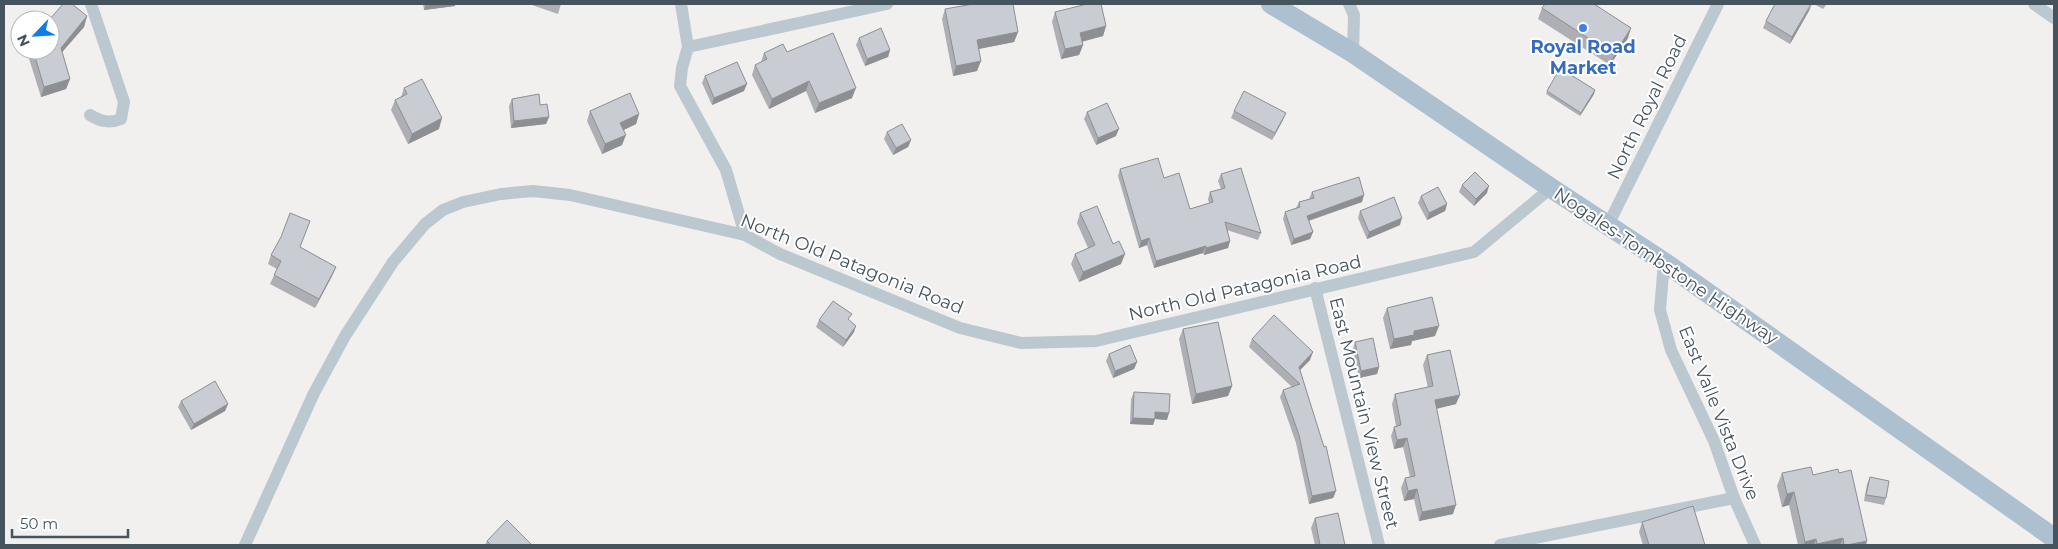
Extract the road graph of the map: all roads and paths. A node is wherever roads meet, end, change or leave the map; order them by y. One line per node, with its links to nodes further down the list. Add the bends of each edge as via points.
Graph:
1 (91, 4): 11 (street, via 124,102 121,119 114,122 100,121)
2 (681, 4): 9 (street)
3 (888, 4): 9 (street)
4 (1271, 4): 10 (main road, Nogales-Tombstone Highway)
5 (1349, 4): 10 (street, via 1354,15)
6 (1718, 4): 13 (street, North Royal Road)
7 (2034, 4): 8 (street)
8 (2054, 18)
9 (688, 47): 14 (street, via 680,86 726,170)
10 (1353, 53): 12 (main road, Nogales-Tombstone Highway)
11 (90, 115)
12 (1551, 188): 13 (main road, Nogales-Tombstone Highway); 16 (street, North Old Patagonia Road, via 1474,252)
13 (1608, 225): 15 (main road, Nogales-Tombstone Highway)
14 (745, 235): 16 (street, North Old Patagonia Road, via 780,254 960,328 1021,343 1096,341); 19 (street, North Old Patagonia Road, via 570,195 533,191 482,198 443,210 425,224 393,262 346,336 314,392)
15 (1664, 262): 17 (street, East Valle Vista Drive, via 1660,310 1671,350 1714,441); 18 (main road, Nogales-Tombstone Highway)
16 (1315, 288): 20 (street, East Mountain View Street)
17 (1734, 498): 21 (street); 22 (street, East Valle Vista Drive)
18 (2054, 538)
19 (245, 545)
20 (1379, 545)
21 (1500, 545)
22 (1754, 545)

